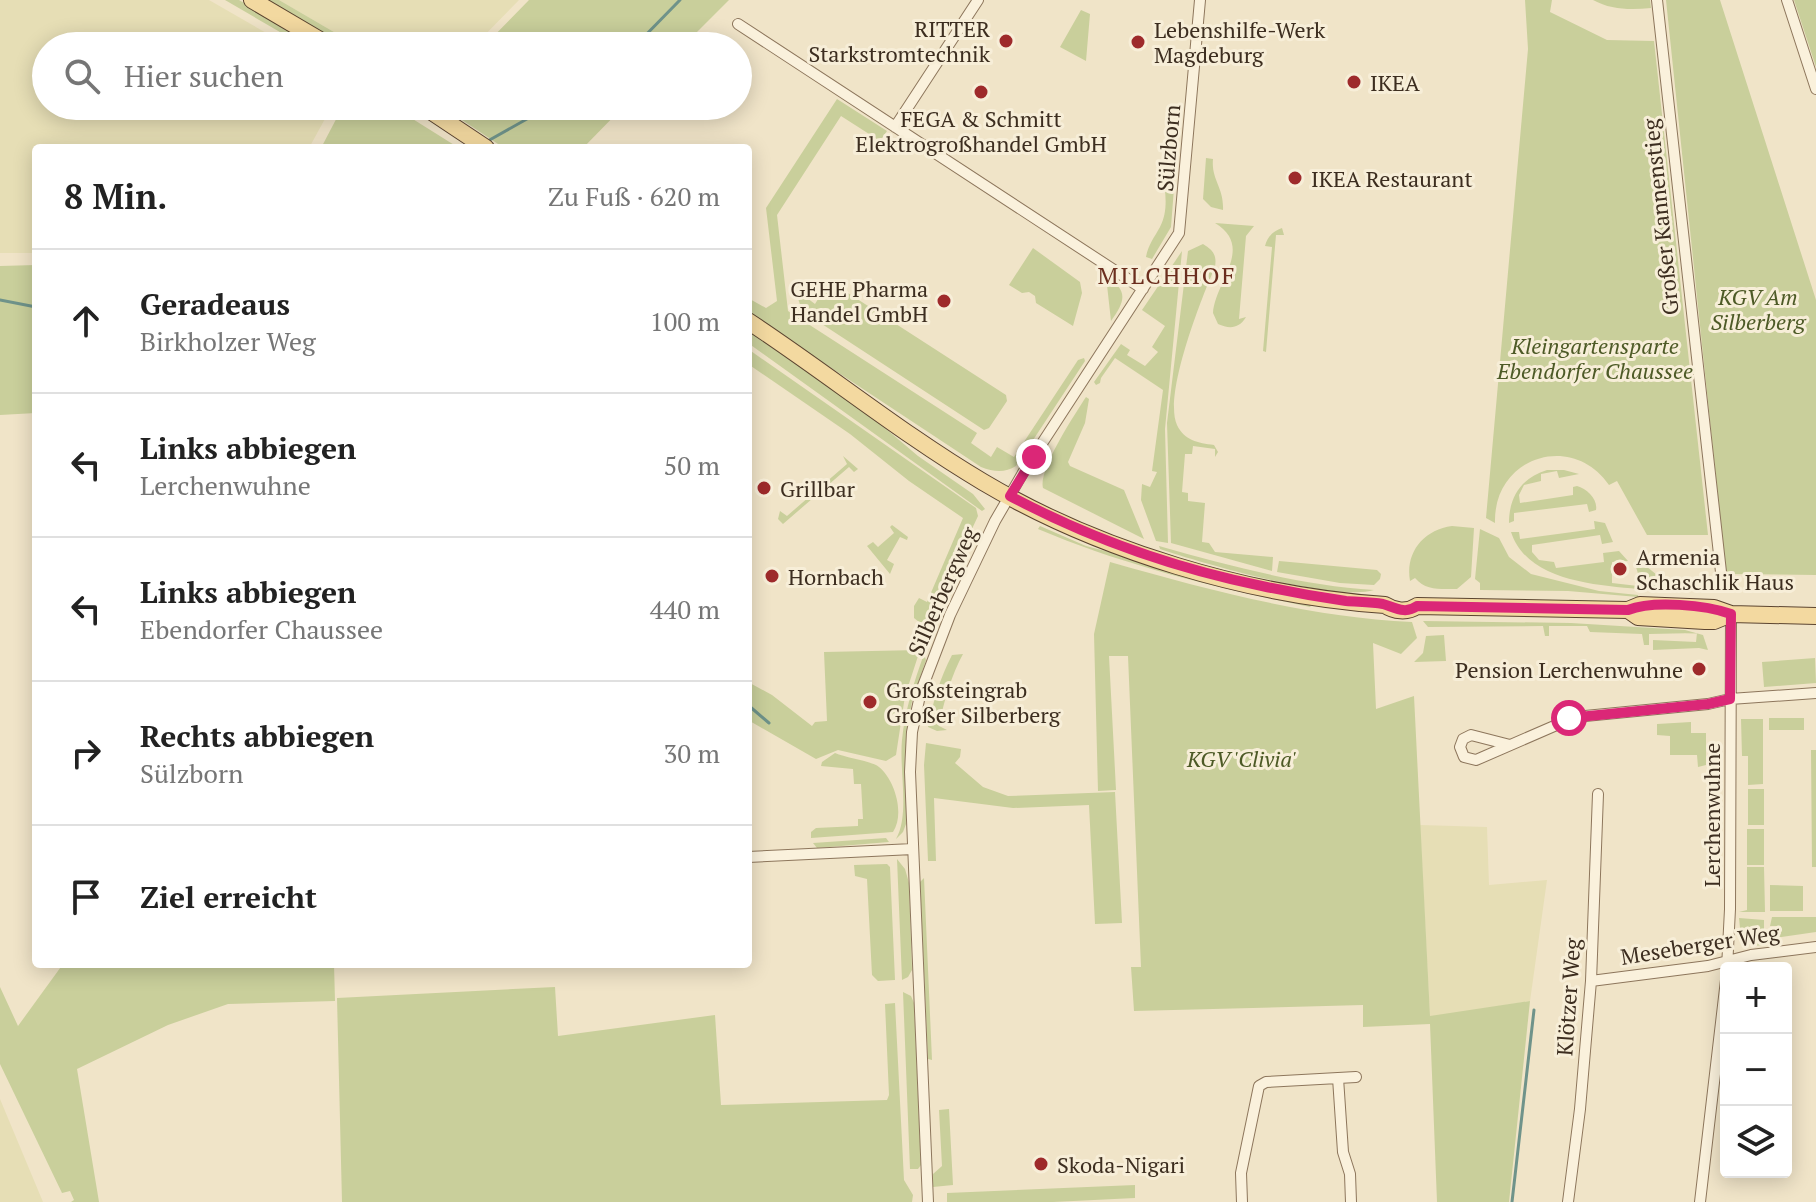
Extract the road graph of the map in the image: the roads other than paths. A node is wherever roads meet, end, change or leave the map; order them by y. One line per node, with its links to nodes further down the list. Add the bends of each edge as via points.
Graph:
1 (252, 0): 7 (main road)
2 (978, 0): 12 (street)
3 (1200, 0): 14 (street, Sülzborn, via 1181,227)
4 (1657, 0): 17 (street, Großer Kannenstieg)
5 (1787, 0): 10 (street)
6 (738, 24): 8 (street)
7 (306, 32)
8 (750, 32)
9 (752, 33): 12 (street)
10 (1816, 89)
11 (444, 120): 13 (main road)
12 (895, 127): 14 (street)
13 (480, 144)
14 (1143, 289): 16 (street, Sülzborn)
15 (752, 324): 16 (main road)
16 (1010, 496): 18 (main road, via 1090,535 1186,567 1297,593 1385,605 1394,600 1417,606 1628,610 1640,605 1705,607); 24 (street, Silberbergweg, via 950,615 918,701 910,766)
17 (1721, 572)
18 (1731, 614): 19 (main road); 21 (street, Lerchenwuhne)
19 (1816, 616)
20 (1816, 693): 21 (street)
21 (1730, 699): 22 (street, via 1575,717); 27 (street, Lerchenwuhne)
22 (1510, 745)
23 (1598, 794): 30 (street, Klötzer Weg)
24 (913, 849): 25 (street); 34 (street, Silberbergweg)
25 (752, 857)
26 (1816, 947): 28 (street, Meseberger Weg)
27 (1727, 962)
28 (1734, 962)
29 (1720, 966): 30 (street, Meseberger Weg)
30 (1591, 981): 37 (street, Klötzer Weg)
31 (1720, 1031): 38 (street)
32 (1356, 1077): 33 (street)
33 (1338, 1078): 35 (street, via 1261,1084 1241,1173); 36 (street)
34 (928, 1202)
35 (1242, 1202)
36 (1351, 1202)
37 (1568, 1202)
38 (1700, 1202)

